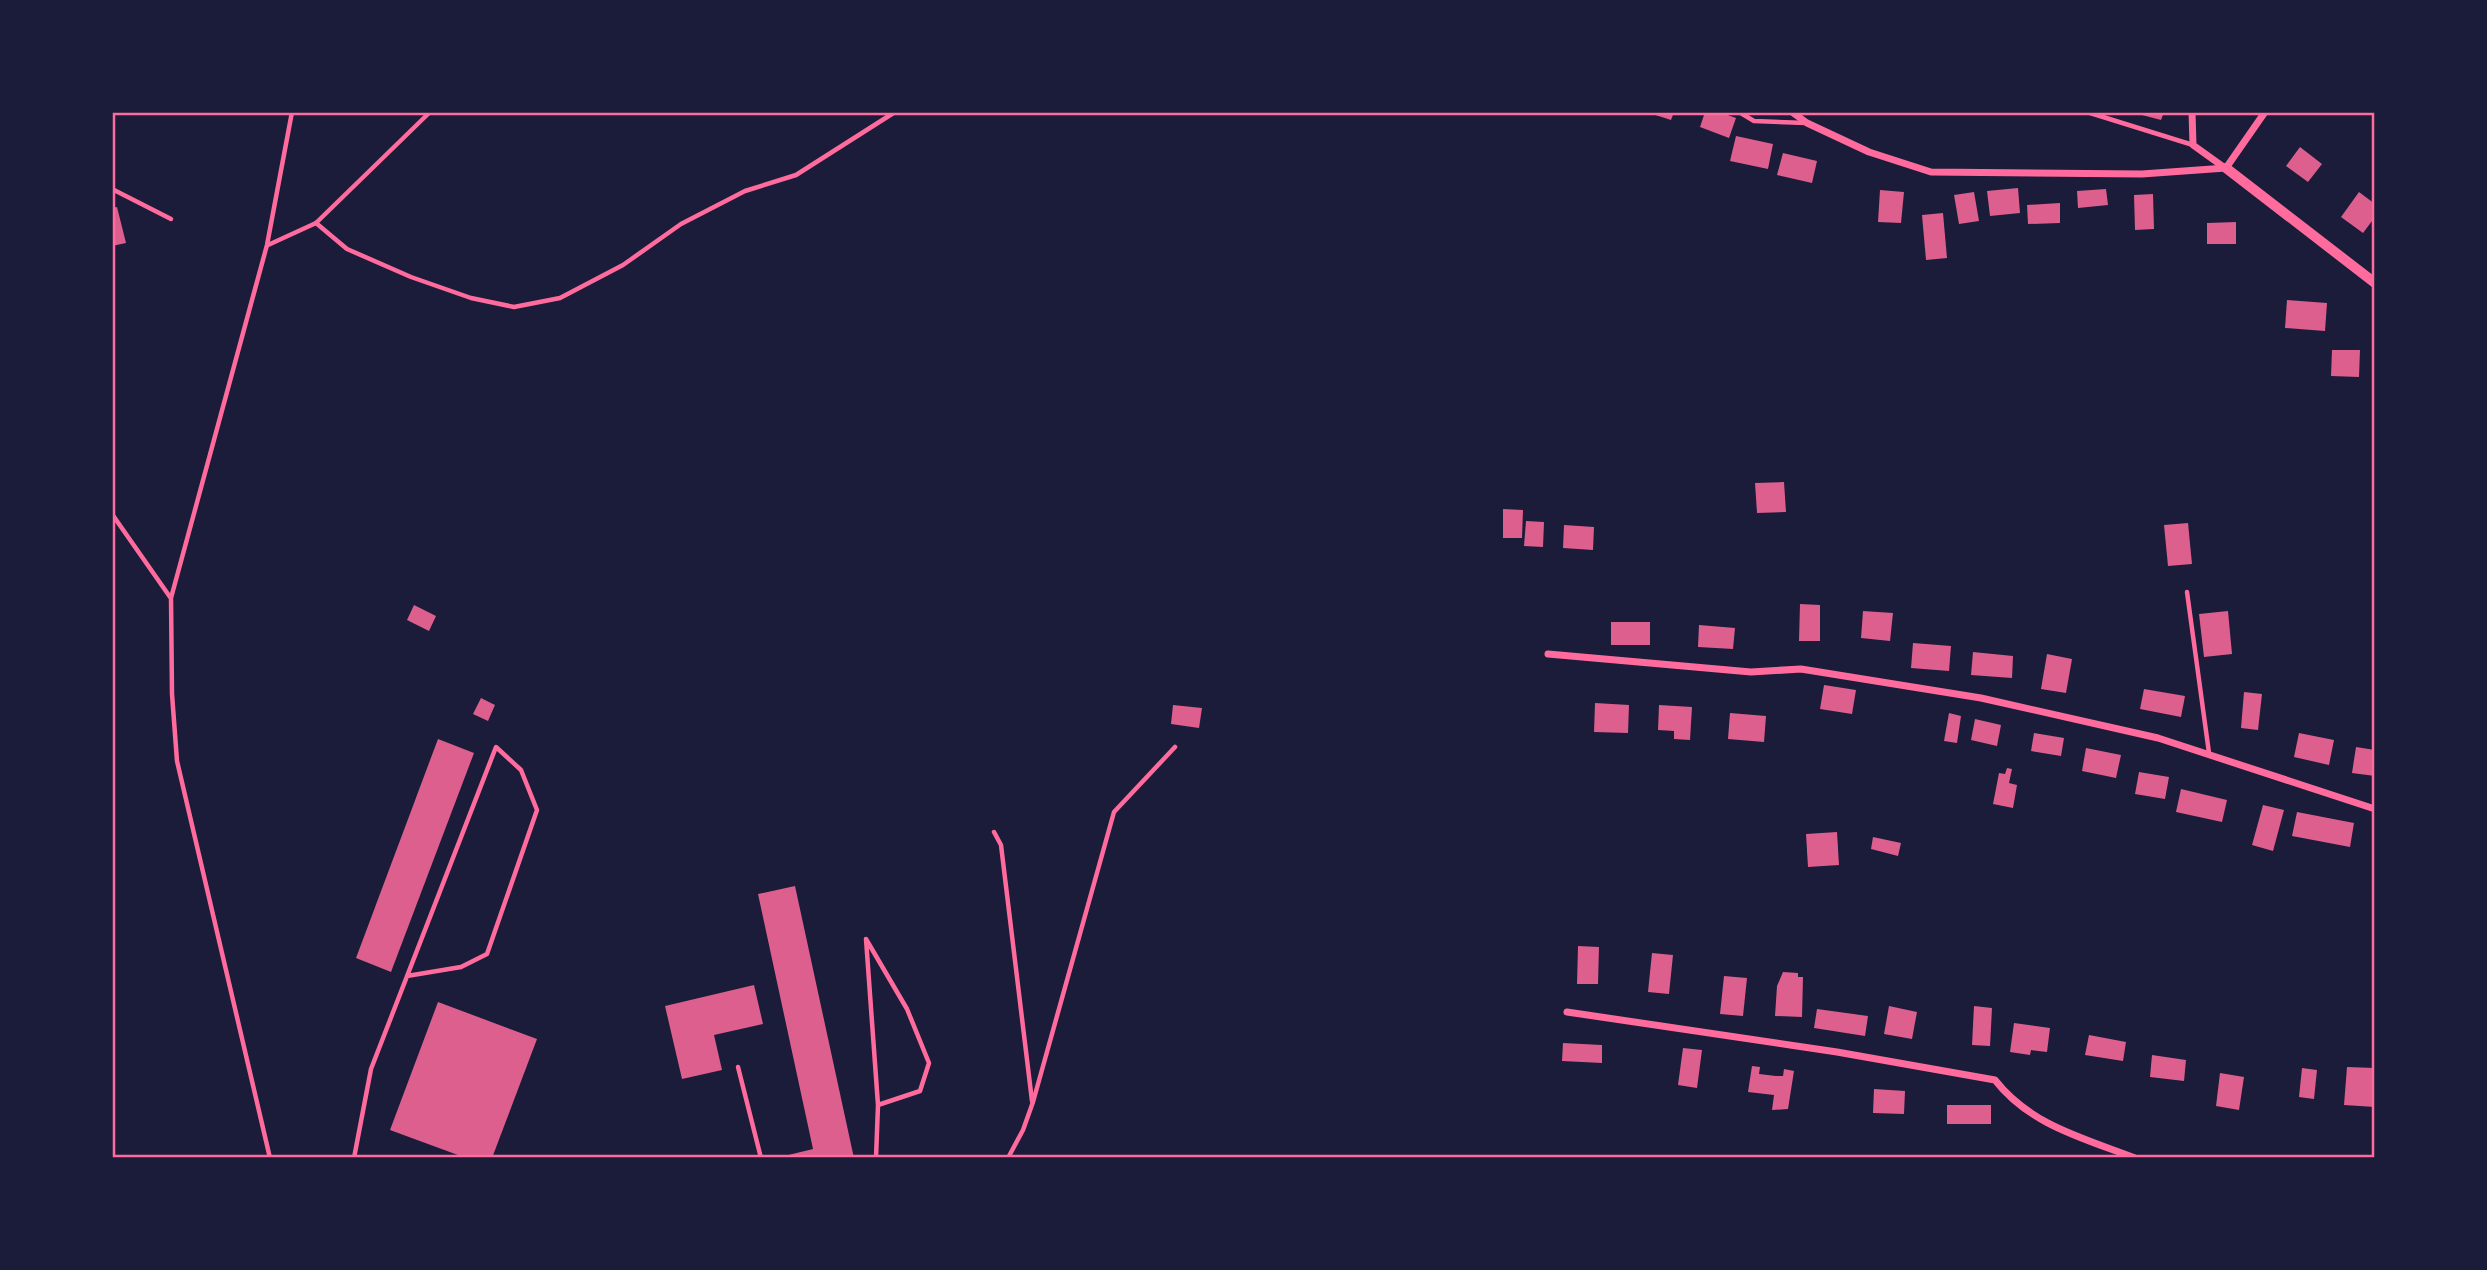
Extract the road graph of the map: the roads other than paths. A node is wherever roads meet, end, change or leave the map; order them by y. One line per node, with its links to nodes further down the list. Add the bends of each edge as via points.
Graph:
1 (292, 112): 15 (lane)
2 (430, 112): 14 (lane)
3 (895, 112): 14 (lane, via 796,175 745,191 560,298 514,307 411,277 347,249)
4 (1739, 112): 9 (lane, via 1754,121)
5 (1792, 112): 9 (street)
6 (2087, 112): 10 (lane)
7 (2192, 112): 10 (street)
8 (2265, 112): 11 (street)
9 (1807, 123): 11 (street, via 1869,152 1931,172 2142,174)
10 (2193, 145): 11 (street)
11 (2226, 168): 16 (street)
12 (112, 189): 13 (lane)
13 (171, 219)
14 (316, 223): 15 (lane)
15 (267, 245): 19 (lane)
16 (2375, 283)
17 (112, 514): 19 (lane)
18 (2187, 592): 22 (lane)
19 (171, 598): 31 (lane, via 177,761)
20 (1548, 654): 22 (street, via 1751,672 1801,669 1981,698 2158,737)
21 (1175, 747): 28 (lane, via 1114,812)
22 (2209, 753): 23 (street)
23 (2375, 809)
24 (994, 832): 28 (lane, via 1000,845)
25 (407, 976): 25 (lane, via 417,951 496,747 521,770 537,810 487,954 461,967); 32 (lane, via 371,1069)
26 (1567, 1012): 30 (street, via 1811,1047 1995,1080 2007,1096 2055,1129)
27 (738, 1067): 33 (lane)
28 (1033, 1102): 35 (lane)
29 (878, 1105): 29 (lane, via 920,1091 929,1063 907,1009 866,939); 34 (lane)
30 (2132, 1157)
31 (270, 1158)
32 (354, 1158)
33 (761, 1158)
34 (876, 1158)
35 (1008, 1158)

